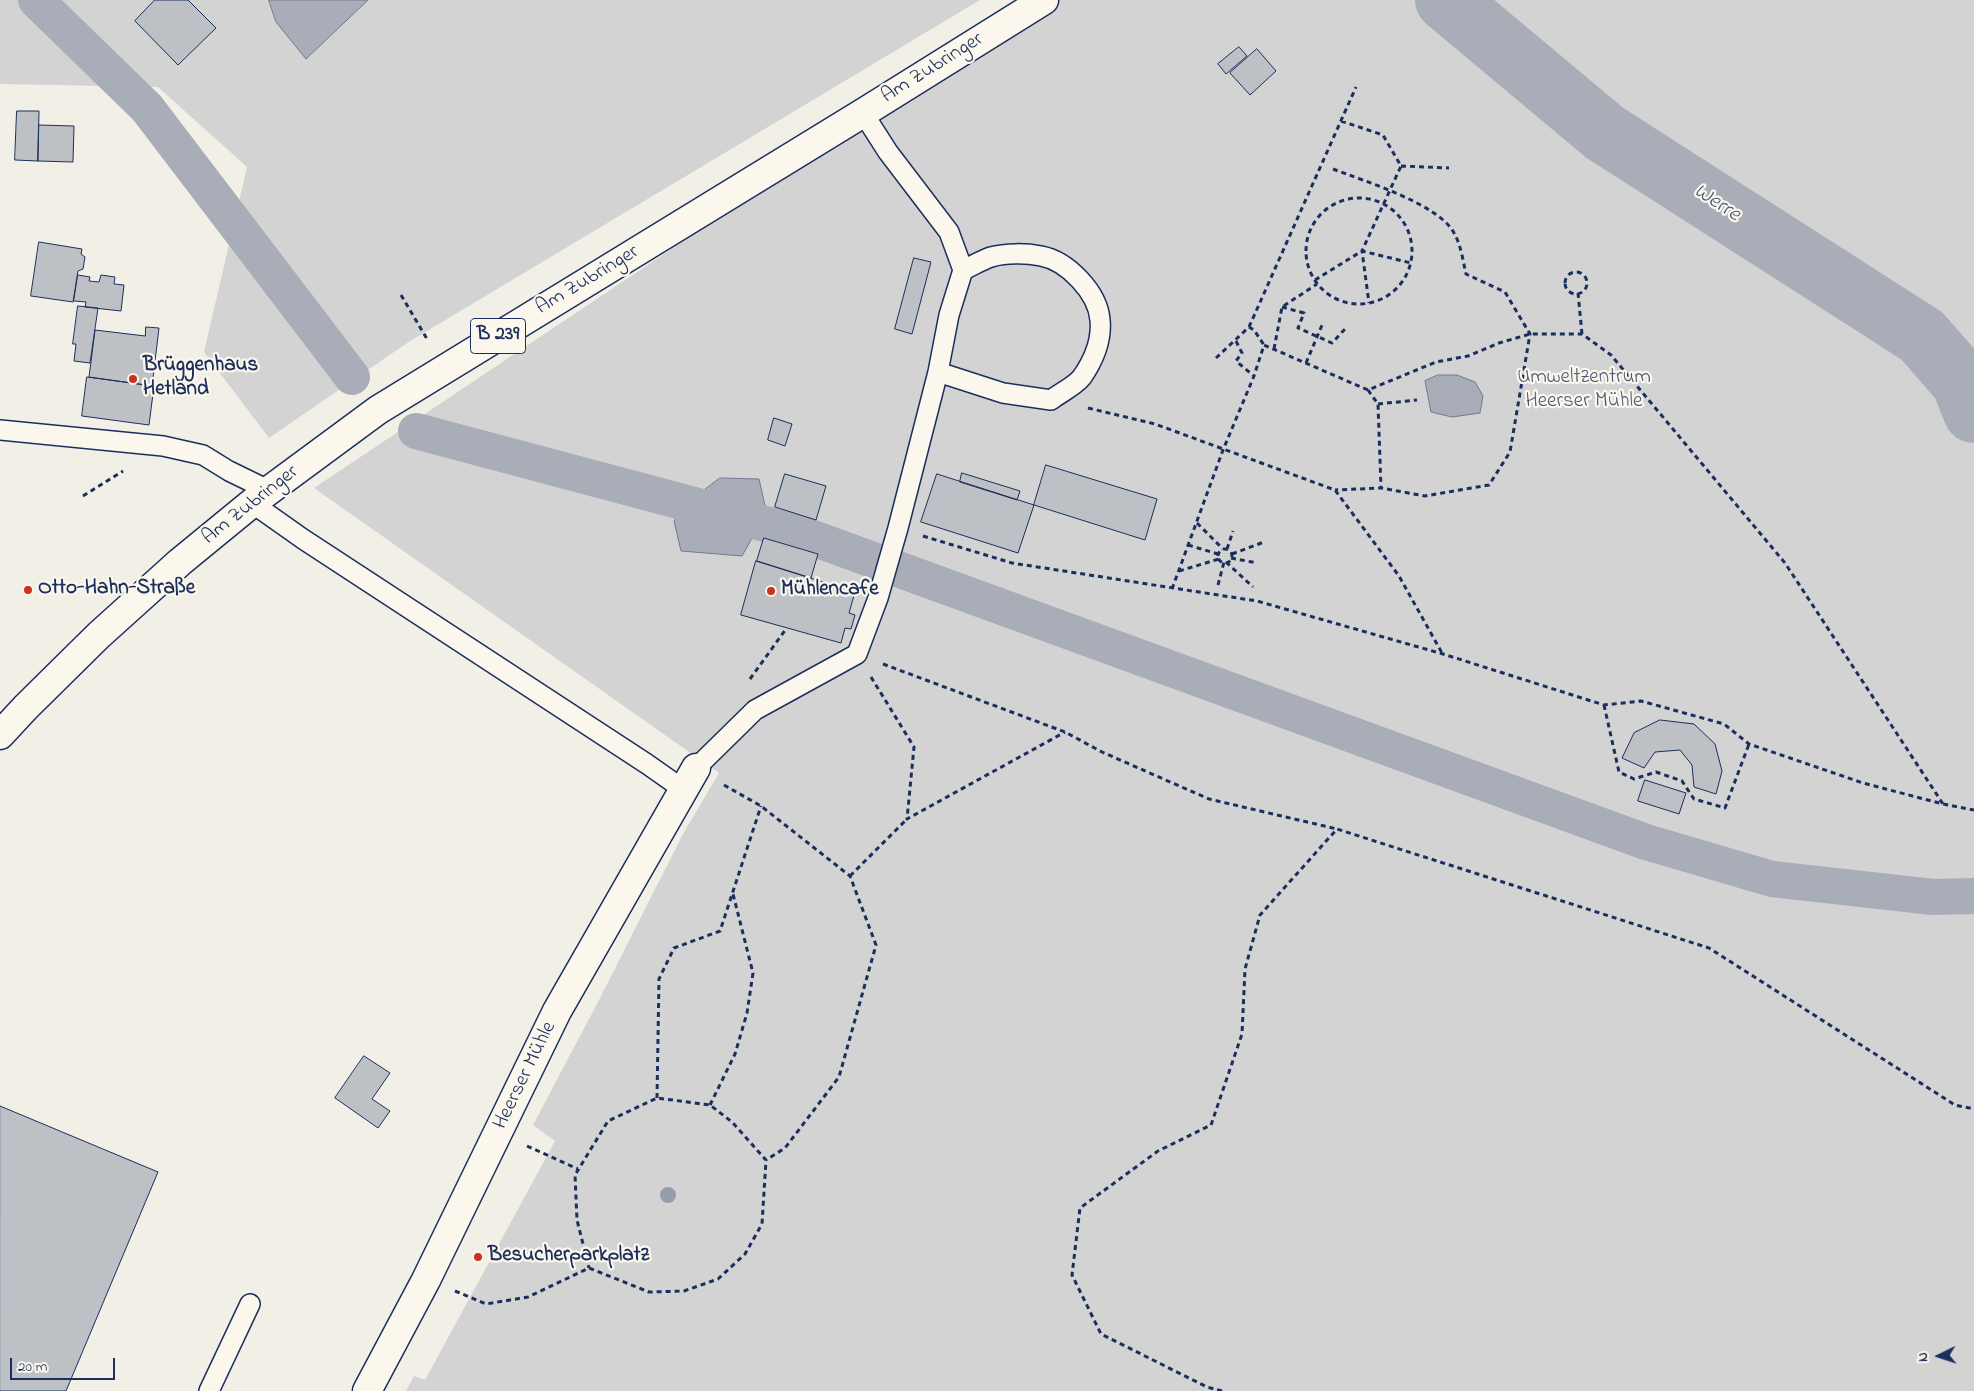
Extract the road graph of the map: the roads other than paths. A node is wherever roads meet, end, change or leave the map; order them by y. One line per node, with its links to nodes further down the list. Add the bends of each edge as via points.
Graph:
1 (1044, 0): 2 (main road, Am Zubringer / B 239)
2 (863, 113): 3 (lane, via 888,152 949,232); 6 (main road, Am Zubringer / B 239, via 378,410)
3 (963, 270): 4 (lane, via 949,315); 4 (lane, via 992,257 1019,254 1042,256 1064,265 1091,294 1100,319 1098,349 1081,379 1051,400 1003,393)
4 (938, 372): 8 (lane, via 896,535 858,654 755,710)
5 (0, 430): 6 (lane, via 163,446 203,455)
6 (260, 496): 7 (main road, Am Zubringer / B 239, via 99,635); 8 (lane, via 303,539 639,758)
7 (0, 736)
8 (690, 779): 11 (main road, Heerser Mühle, via 557,1011 426,1280)
9 (250, 1304): 10 (lane)
10 (209, 1391)
11 (367, 1391)

